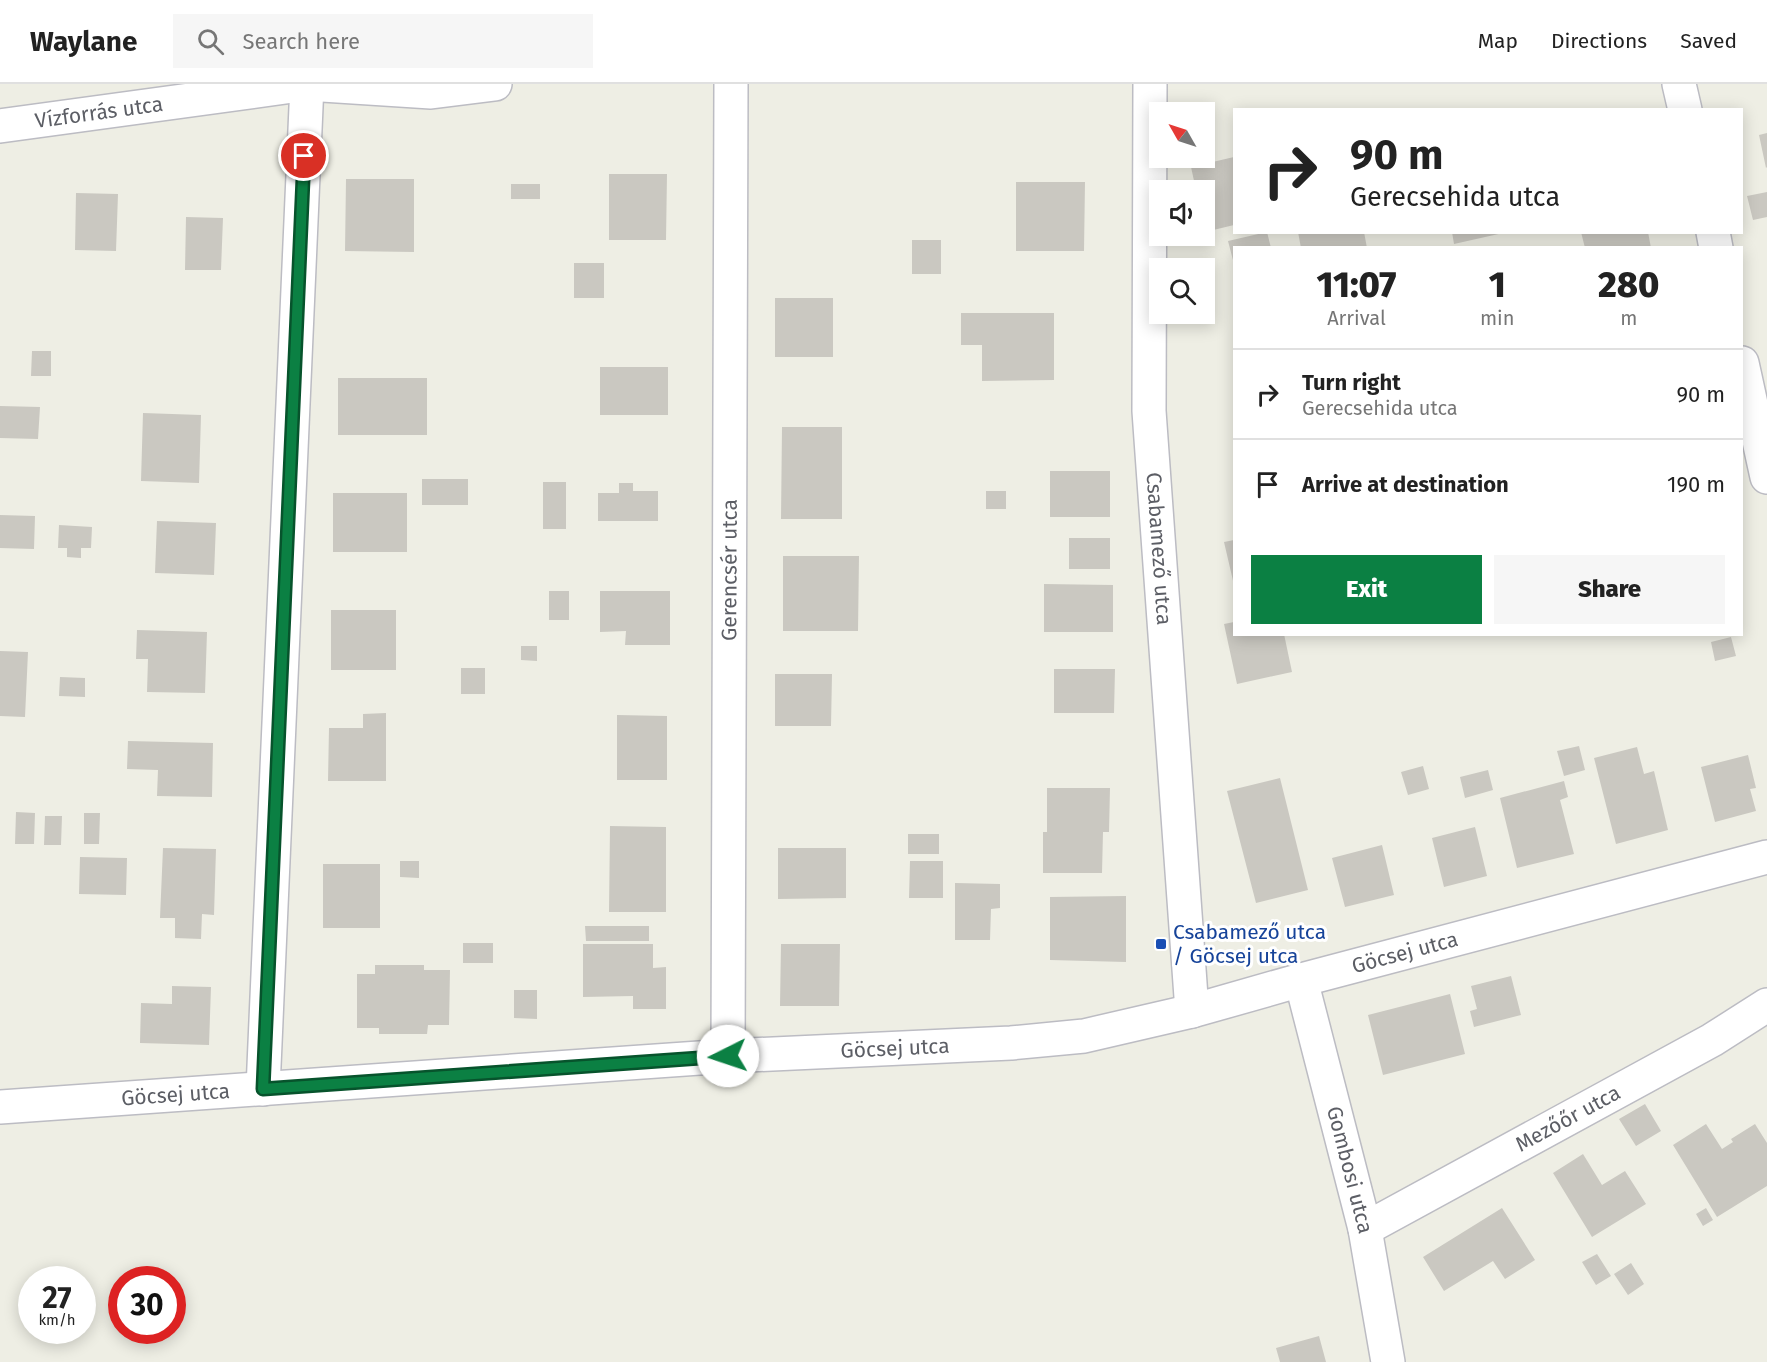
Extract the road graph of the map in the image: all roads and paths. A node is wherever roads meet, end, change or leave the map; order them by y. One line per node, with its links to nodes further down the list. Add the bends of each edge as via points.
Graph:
1 (307, 84): 2 (street, Vízforrás utca, via 431,92); 7 (street, Vízforrás utca); 15 (street)
2 (495, 84)
3 (731, 84): 14 (street, Gerencsér utca)
4 (1150, 84): 13 (street, Csabamező utca, via 1149,411)
5 (1679, 84): 6 (street)
6 (1685, 108)
7 (0, 126)
8 (1743, 368): 9 (street)
9 (1767, 477)
10 (1767, 857): 11 (street, Göcsej utca)
11 (1301, 980): 13 (street, Göcsej utca); 17 (street, Gombosi utca)
12 (1767, 1005): 17 (street, Mezőőr utca, via 1712,1041)
13 (1192, 1011): 14 (street, Göcsej utca, via 1084,1036)
14 (728, 1056): 15 (street, Göcsej utca)
15 (263, 1089): 16 (street, Göcsej utca)
16 (0, 1107)
17 (1365, 1229): 18 (street, Gombosi utca)
18 (1388, 1362)

